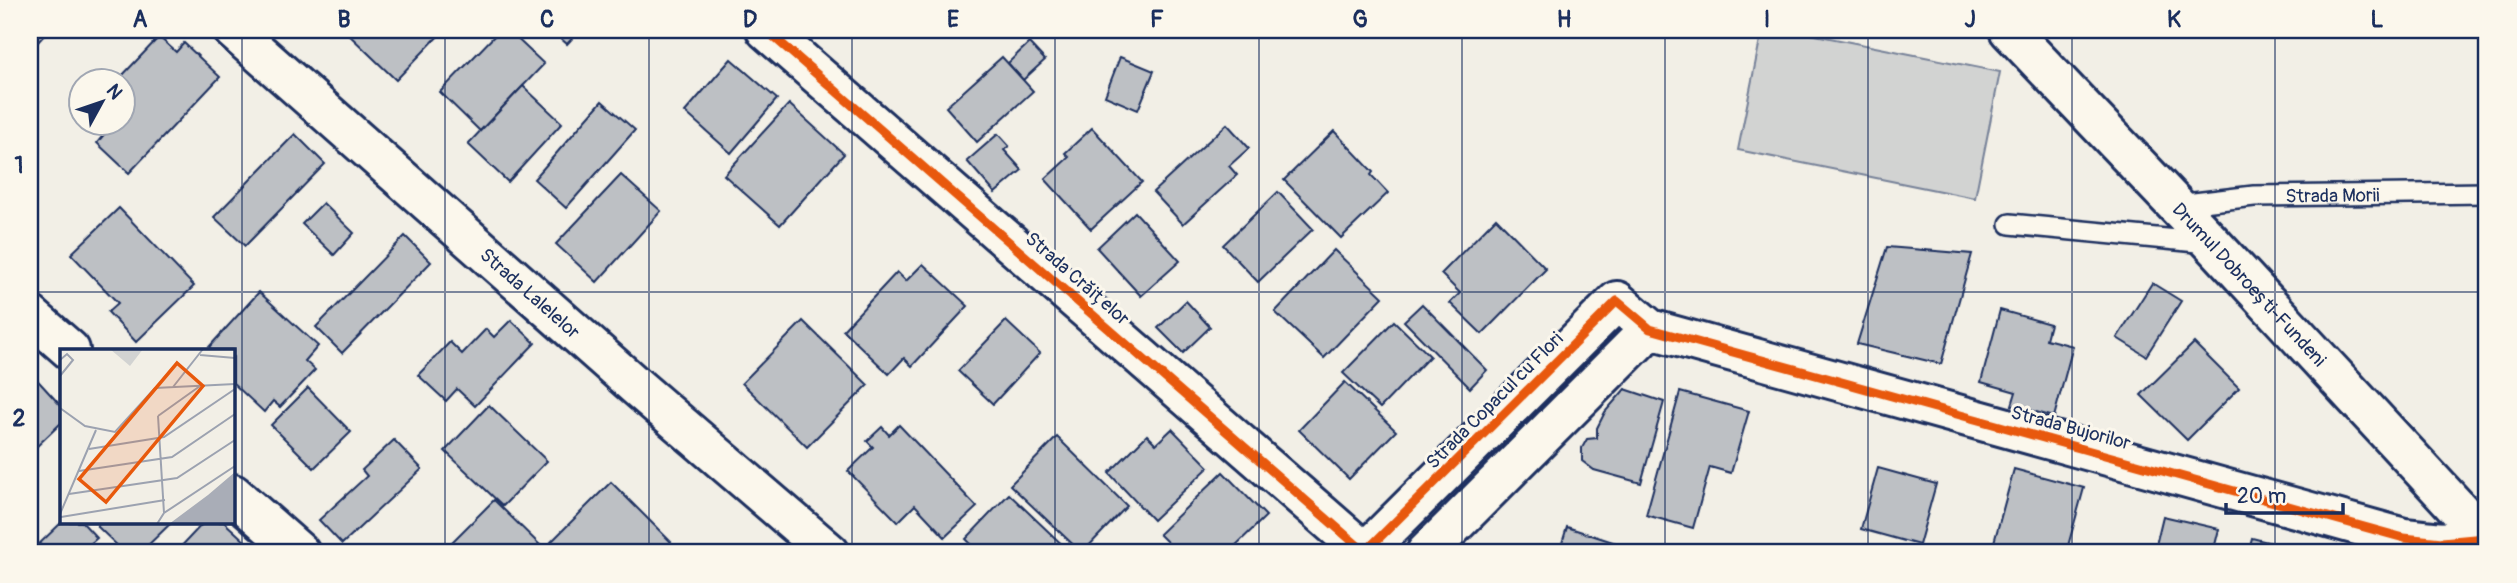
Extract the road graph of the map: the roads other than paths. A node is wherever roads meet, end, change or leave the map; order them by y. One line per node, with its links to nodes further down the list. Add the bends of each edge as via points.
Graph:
1 (233, 30): 14 (street, Strada Lalelelor)
2 (766, 30): 15 (street, Strada Crăițelor)
3 (2009, 30): 5 (street, Drumul Dobroești-Fundeni)
4 (2487, 193): 5 (lane, Strada Morii, via 2254,197)
5 (2176, 205): 7 (street, Drumul Dobroești-Fundeni)
6 (2010, 224): 7 (lane)
7 (2212, 243): 12 (street, Drumul Dobroești-Fundeni)
8 (30, 315): 10 (street)
9 (1650, 329): 12 (street, Strada Bujorilor, via 2404,538 2442,542); 15 (street, Strada Copacul cu Flori, via 1617,301); 16 (street)
10 (69, 349)
11 (234, 495): 13 (street)
12 (2486, 539)
13 (300, 553)
14 (830, 553)
15 (1365, 553)
16 (1426, 553)

